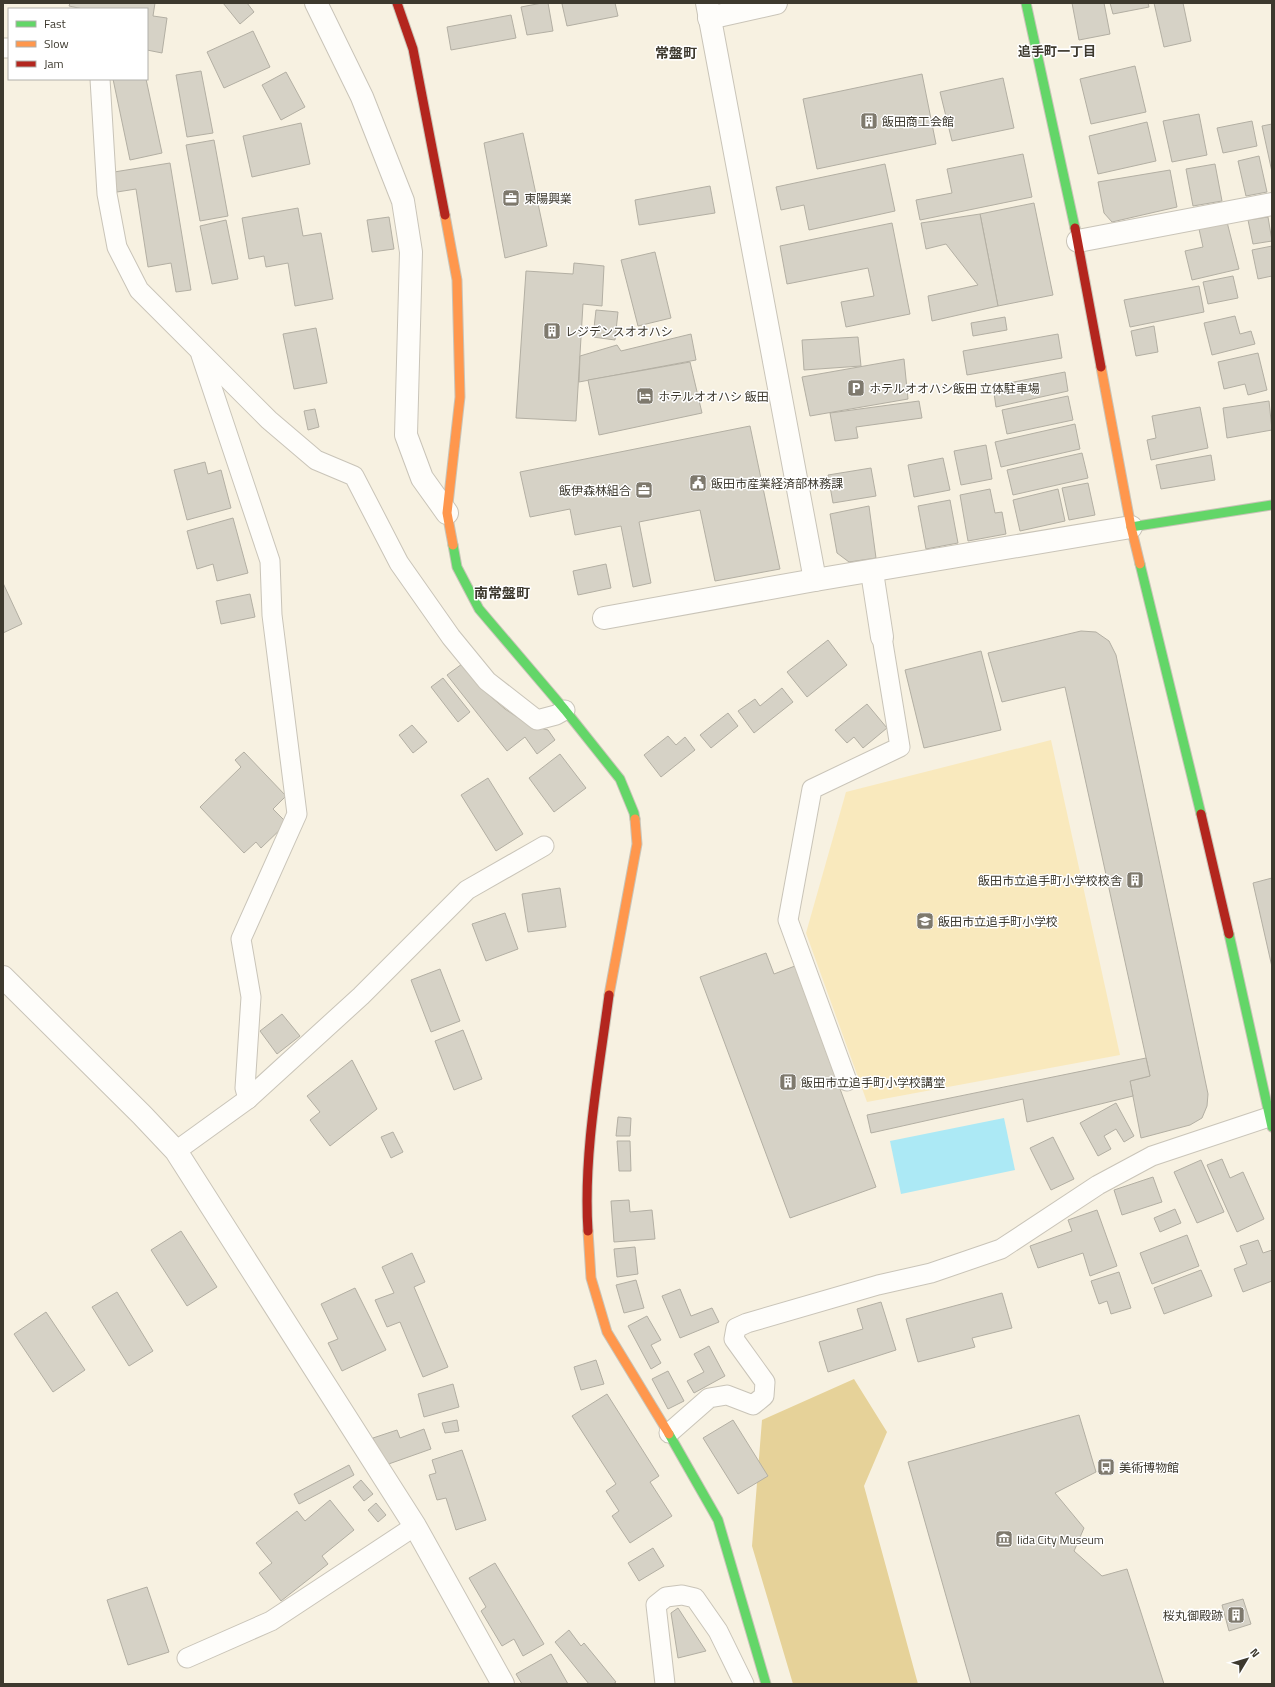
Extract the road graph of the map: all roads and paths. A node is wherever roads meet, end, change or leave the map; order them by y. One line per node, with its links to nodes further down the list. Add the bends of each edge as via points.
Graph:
1 (316, 3): 11 (street, via 362,97 403,201 411,252 406,434 422,478)
2 (397, 3): 11 (street, via 413,49 457,280 460,397)
3 (776, 3): 5 (street)
4 (1026, 3): 8 (street)
5 (708, 11): 14 (street)
6 (100, 80): 9 (lane, via 108,194 117,247 139,290)
7 (1272, 204): 8 (street)
8 (1078, 241): 12 (street)
9 (200, 352): 17 (lane, via 269,420 316,460 354,476 398,563 451,637 487,681 538,720); 21 (lane, via 270,561 272,615 297,814 241,939 251,997 245,1088)
10 (1272, 505): 12 (street)
11 (447, 513): 17 (street, via 457,567 479,610)
12 (1131, 527): 13 (street); 22 (street, via 1213,864)
13 (872, 572): 14 (street); 16 (street)
14 (815, 580): 15 (street)
15 (604, 618)
16 (882, 637): 20 (lane, via 900,747 812,789 788,920)
17 (565, 710): 24 (street, via 620,779 634,813 637,844 610,985 591,1134 587,1214 591,1278 607,1332)
18 (544, 846): 21 (lane, via 467,890 361,996)
19 (3, 977): 23 (street)
20 (847, 1082)
21 (248, 1099): 23 (lane)
22 (1270, 1122): 24 (lane, via 1152,1156 1098,1185 1002,1249 736,1328 734,1339 765,1382 764,1396 754,1405 727,1395 709,1398)
23 (176, 1151): 25 (street)
24 (668, 1433): 30 (street, via 718,1520)
25 (415, 1526): 26 (lane, via 271,1622); 27 (street)
26 (187, 1658)
27 (503, 1684)
28 (665, 1684): 29 (lane, via 656,1605 666,1597 682,1595 695,1598 718,1631)
29 (744, 1684)
30 (766, 1684)

